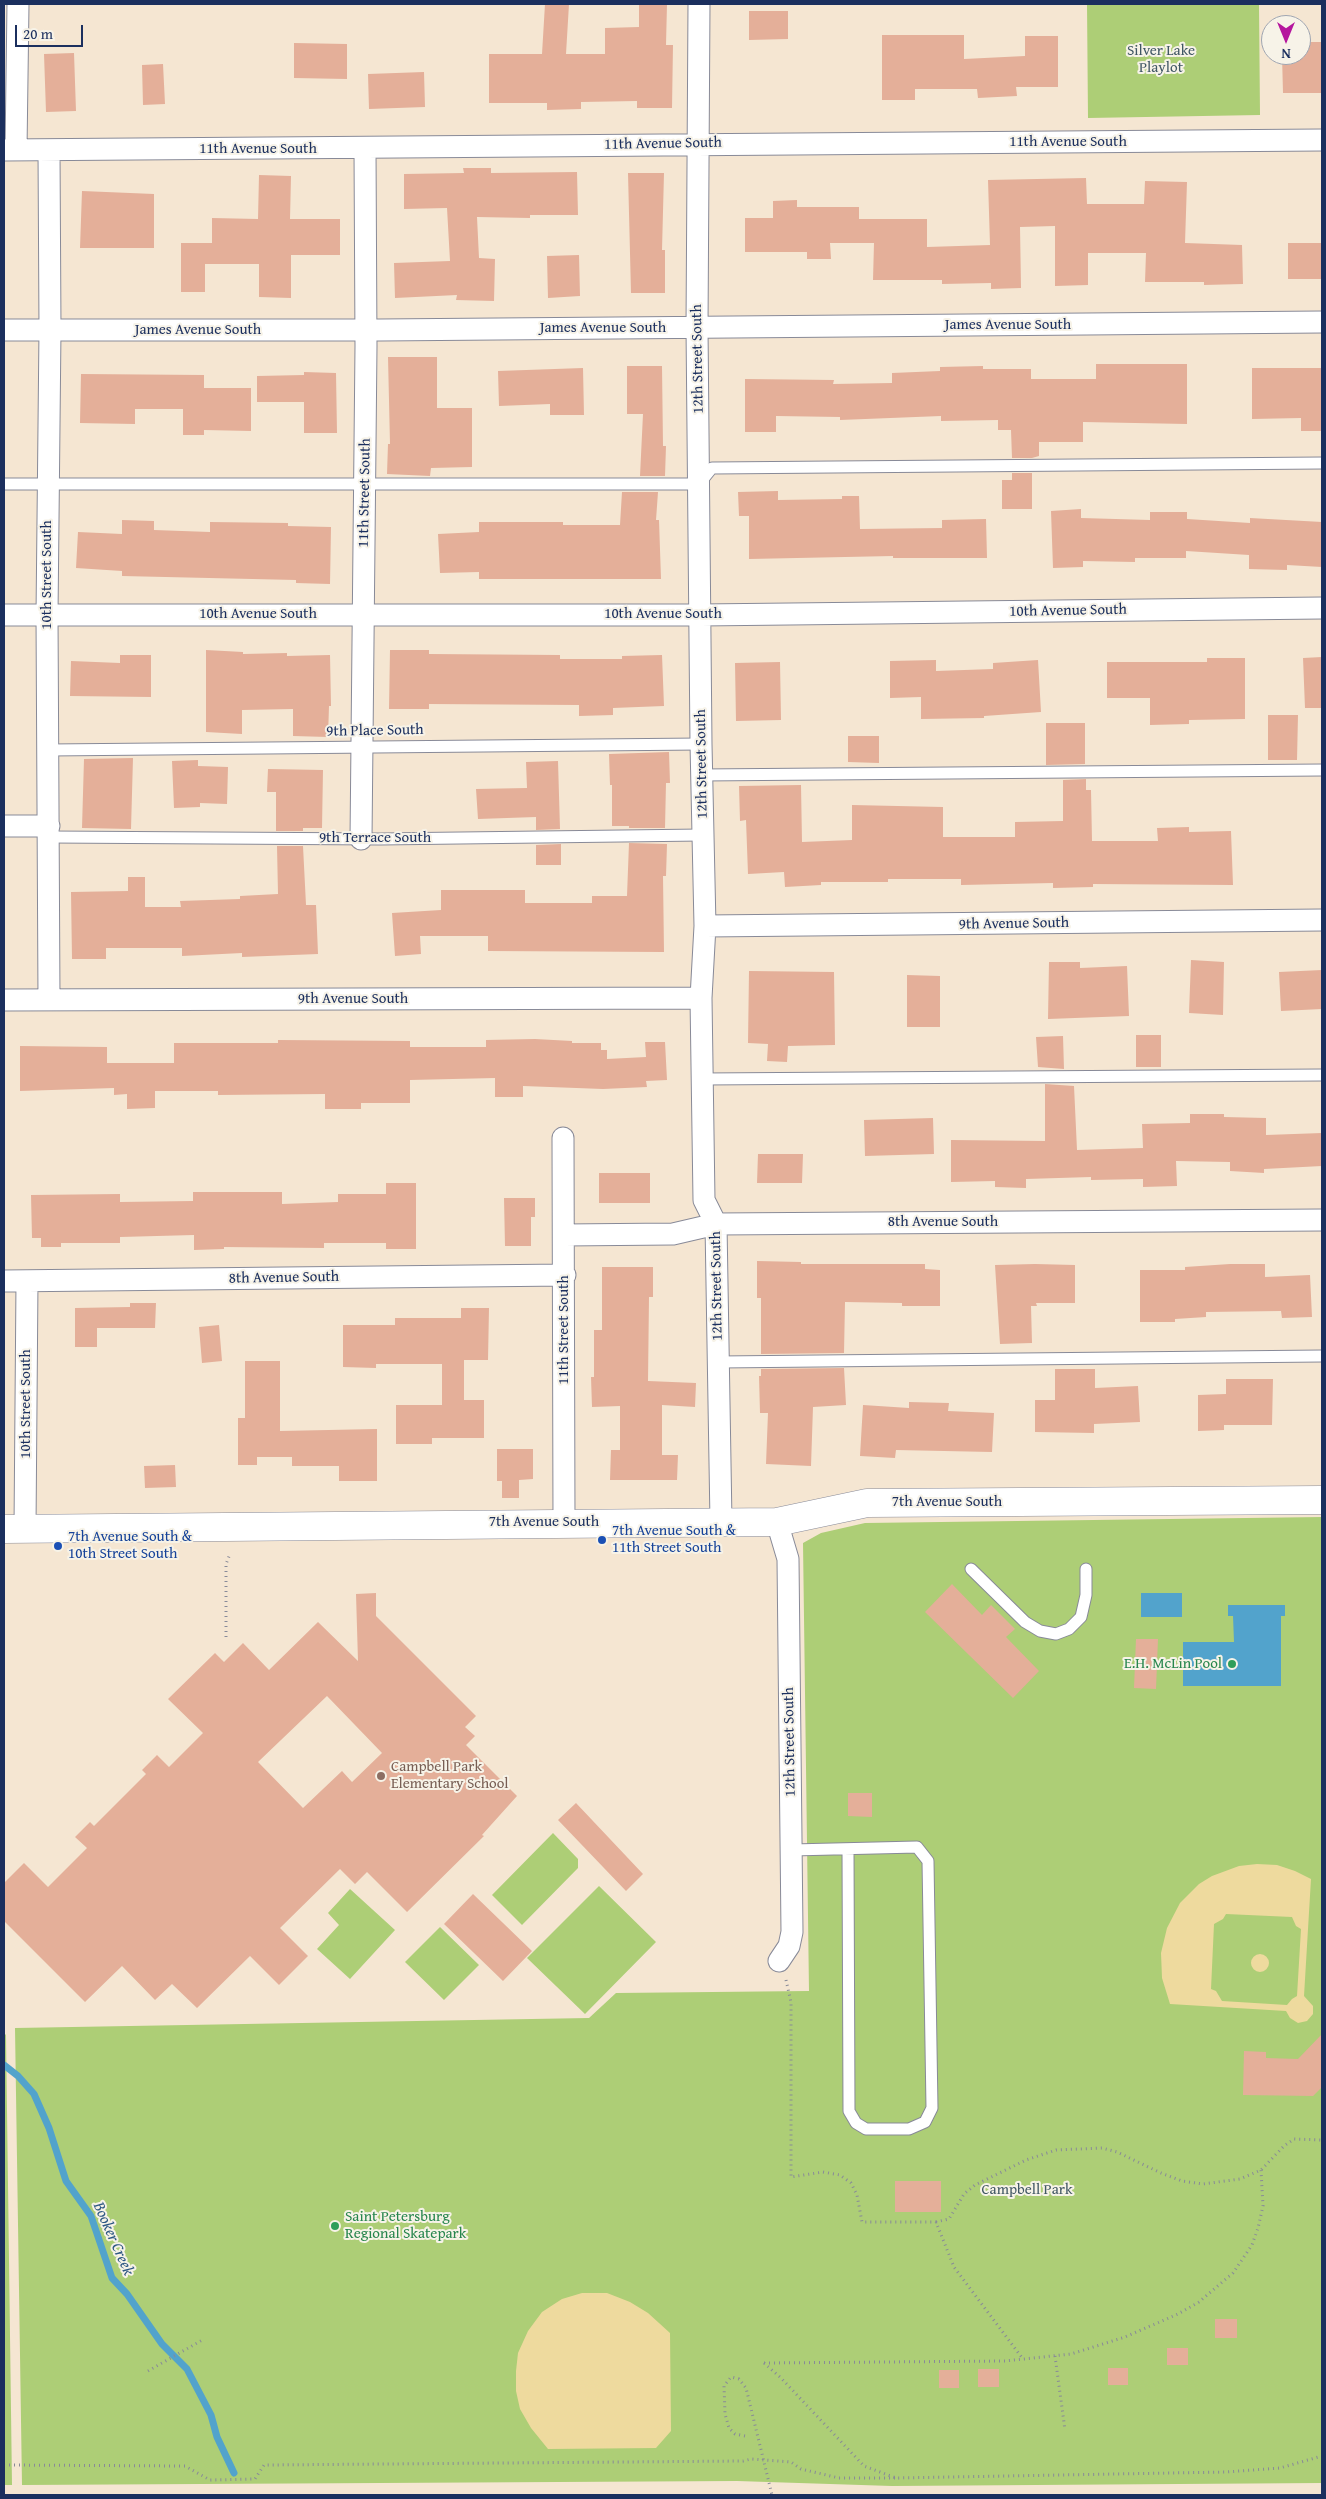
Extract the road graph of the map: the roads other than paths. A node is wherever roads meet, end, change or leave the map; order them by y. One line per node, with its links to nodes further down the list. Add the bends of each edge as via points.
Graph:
1 (18, 4): 6 (street)
2 (699, 4): 4 (street, 12th Street South)
3 (1322, 140): 4 (street, 11th Avenue South)
4 (698, 144): 5 (street, 11th Avenue South); 9 (street, 12th Street South)
5 (365, 148): 7 (street, 11th Avenue South); 12 (street, 11th Street South)
6 (10, 150): 7 (street, 11th Avenue South)
7 (49, 150): 11 (street, 10th Street South)
8 (1322, 322): 9 (street, James Avenue South)
9 (697, 327): 12 (street, James Avenue South); 16 (street, 12th Street South)
10 (4, 330): 11 (street, James Avenue South)
11 (50, 330): 12 (street, James Avenue South); 15 (street, 10th Street South)
12 (366, 330): 17 (street, 11th Street South)
13 (1322, 463): 16 (lane, via 712,468)
14 (4, 484): 15 (lane)
15 (48, 484): 17 (lane); 21 (street, 10th Street South)
16 (699, 484): 17 (lane); 22 (street, 12th Street South)
17 (365, 485): 19 (street, 11th Street South)
18 (1322, 608): 22 (street, 10th Avenue South)
19 (363, 613): 21 (street, 10th Avenue South); 22 (street, 10th Avenue South); 24 (street, 11th Street South)
20 (4, 615): 21 (street, 10th Avenue South)
21 (47, 615): 25 (street, 10th Street South)
22 (701, 615): 23 (street, 12th Street South)
23 (701, 744): 24 (lane, 9th Place South); 27 (street, 12th Street South)
24 (362, 746): 25 (lane, 9th Place South); 31 (street, 11th Street South)
25 (49, 750): 29 (street, 10th Street South)
26 (1322, 770): 27 (lane)
27 (701, 775): 30 (street, 12th Street South)
28 (4, 826): 29 (street, 9th Terrace South)
29 (49, 831): 31 (lane, 9th Terrace South); 36 (street, 10th Street South)
30 (702, 835): 31 (lane, 9th Terrace South); 33 (street, 12th Street South)
31 (361, 838)
32 (1322, 920): 33 (street, 9th Avenue South)
33 (705, 926): 34 (street, 12th Street South)
34 (701, 998): 36 (street, 9th Avenue South); 38 (street, 12th Street South)
35 (4, 1000): 36 (street, 9th Avenue South)
36 (49, 1000)
37 (1322, 1075): 38 (lane)
38 (703, 1078): 41 (street, 12th Street South, via 704,1200)
39 (563, 1138): 42 (street, 11th Street South)
40 (1322, 1220): 41 (street, 8th Avenue South)
41 (716, 1224): 42 (street, 8th Avenue South, via 673,1234); 47 (street, 12th Street South)
42 (564, 1235): 43 (street, 11th Street South)
43 (564, 1275): 44 (street, 8th Avenue South); 49 (street, 11th Street South)
44 (27, 1280): 45 (street, 8th Avenue South); 52 (street, 10th Street South)
45 (4, 1281)
46 (1322, 1356): 47 (lane)
47 (719, 1362): 50 (street, 12th Street South)
48 (1322, 1500): 51 (street, 7th Avenue South, via 867,1503)
49 (564, 1522): 50 (street, 7th Avenue South); 52 (street, 7th Avenue South)
50 (721, 1522): 51 (street, 7th Avenue South)
51 (777, 1522): 56 (street, 12th Street South, via 788,1559)
52 (15, 1529)
53 (971, 1569): 54 (lane, via 1025,1622 1040,1632 1056,1634 1069,1629 1081,1617 1086,1595)
54 (1086, 1569)
55 (848, 1849): 55 (lane, via 917,1847 928,1861 932,2108 924,2122 909,2129 866,2129 856,2123 849,2111); 56 (lane)
56 (792, 1850): 57 (street, 12th Street South, via 792,1932 789,1946)
57 (779, 1960)

